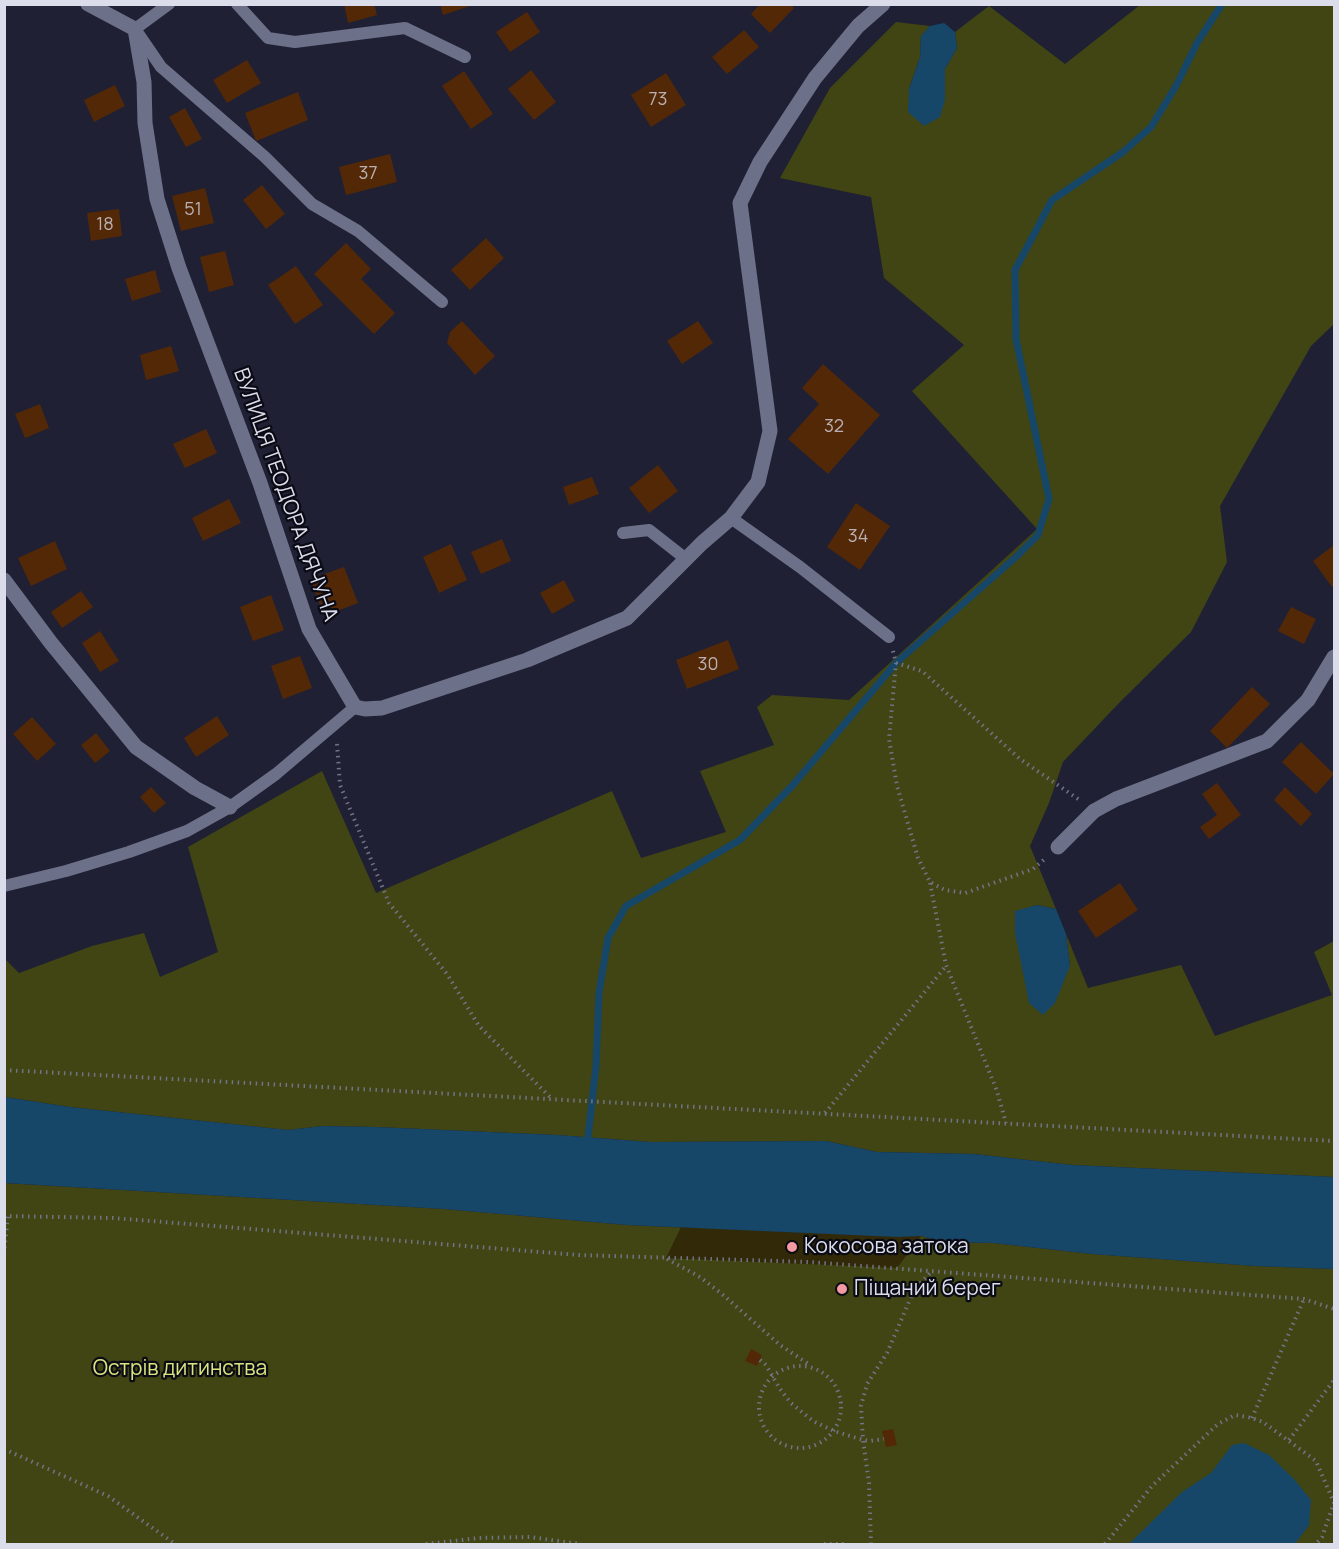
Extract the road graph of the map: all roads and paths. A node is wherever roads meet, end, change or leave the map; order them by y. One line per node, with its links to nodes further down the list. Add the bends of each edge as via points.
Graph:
1 (88, 4): 5 (street)
2 (169, 4): 5 (lane)
3 (237, 4): 6 (lane, via 268,38 295,42 405,28)
4 (883, 4): 8 (street, via 858,26 815,78 760,162 740,203 770,431 758,482)
5 (135, 29): 7 (lane, via 161,67 265,157 312,204 357,231); 15 (street, ВУЛИЦЯ ТЕОДОРА ДЯЧУНА, via 157,199 179,268 260,483 309,629)
6 (465, 57)
7 (442, 302)
8 (731, 518): 10 (street); 12 (lane)
9 (623, 533): 10 (lane, via 649,530)
10 (686, 559): 15 (street, via 627,618 527,660 382,708)
11 (4, 580): 17 (street, via 135,747)
12 (889, 637): 14 (path)
13 (1335, 657): 18 (street, via 1308,700 1268,741)
14 (896, 663): 18 (path, via 922,670 1020,759); 20 (path, via 889,739 897,786 918,858)
15 (355, 707): 16 (lane)
16 (335, 724): 17 (lane); 24 (path, via 340,785 389,903 447,974 479,1026)
17 (230, 807): 21 (lane, via 187,831 129,852)
18 (1094, 810): 19 (street)
19 (1058, 847): 20 (path, via 1033,869 964,893)
20 (930, 882): 22 (path)
21 (4, 886)
22 (946, 965): 25 (path); 26 (path)
23 (4, 1070): 24 (path)
24 (552, 1099): 25 (path)
25 (825, 1114): 26 (path)
26 (1006, 1123): 27 (path)
27 (1335, 1141)
28 (6, 1216): 29 (path); 30 (path, via 113,1218 579,1256)
29 (4, 1254)
30 (666, 1258): 31 (path); 35 (path, via 700,1277 780,1345)
31 (932, 1271): 32 (path); 41 (path, via 914,1290 887,1353 867,1384 861,1406)
32 (1304, 1299): 33 (path); 38 (path)
33 (1335, 1309)
34 (760, 1360): 36 (path)
35 (813, 1367): 36 (path, via 788,1367); 39 (path, via 834,1382 840,1394 840,1420)
36 (772, 1376): 39 (path, via 791,1403 813,1421); 39 (path, via 759,1397 758,1411 771,1437 783,1445 803,1448 824,1441)
37 (1335, 1380): 42 (path)
38 (1252, 1418): 42 (path); 50 (path, via 1235,1415 1218,1424 1152,1486)
39 (834, 1431): 41 (path)
40 (884, 1439): 41 (path)
41 (862, 1440): 49 (path)
42 (1288, 1440): 51 (path, via 1316,1461 1334,1503)
43 (4, 1449): 44 (path, via 108,1496)
44 (175, 1545)
45 (426, 1545): 46 (path, via 530,1537)
46 (580, 1545)
47 (824, 1545): 48 (path)
48 (846, 1545)
49 (872, 1545)
50 (1105, 1545)
51 (1316, 1545)

